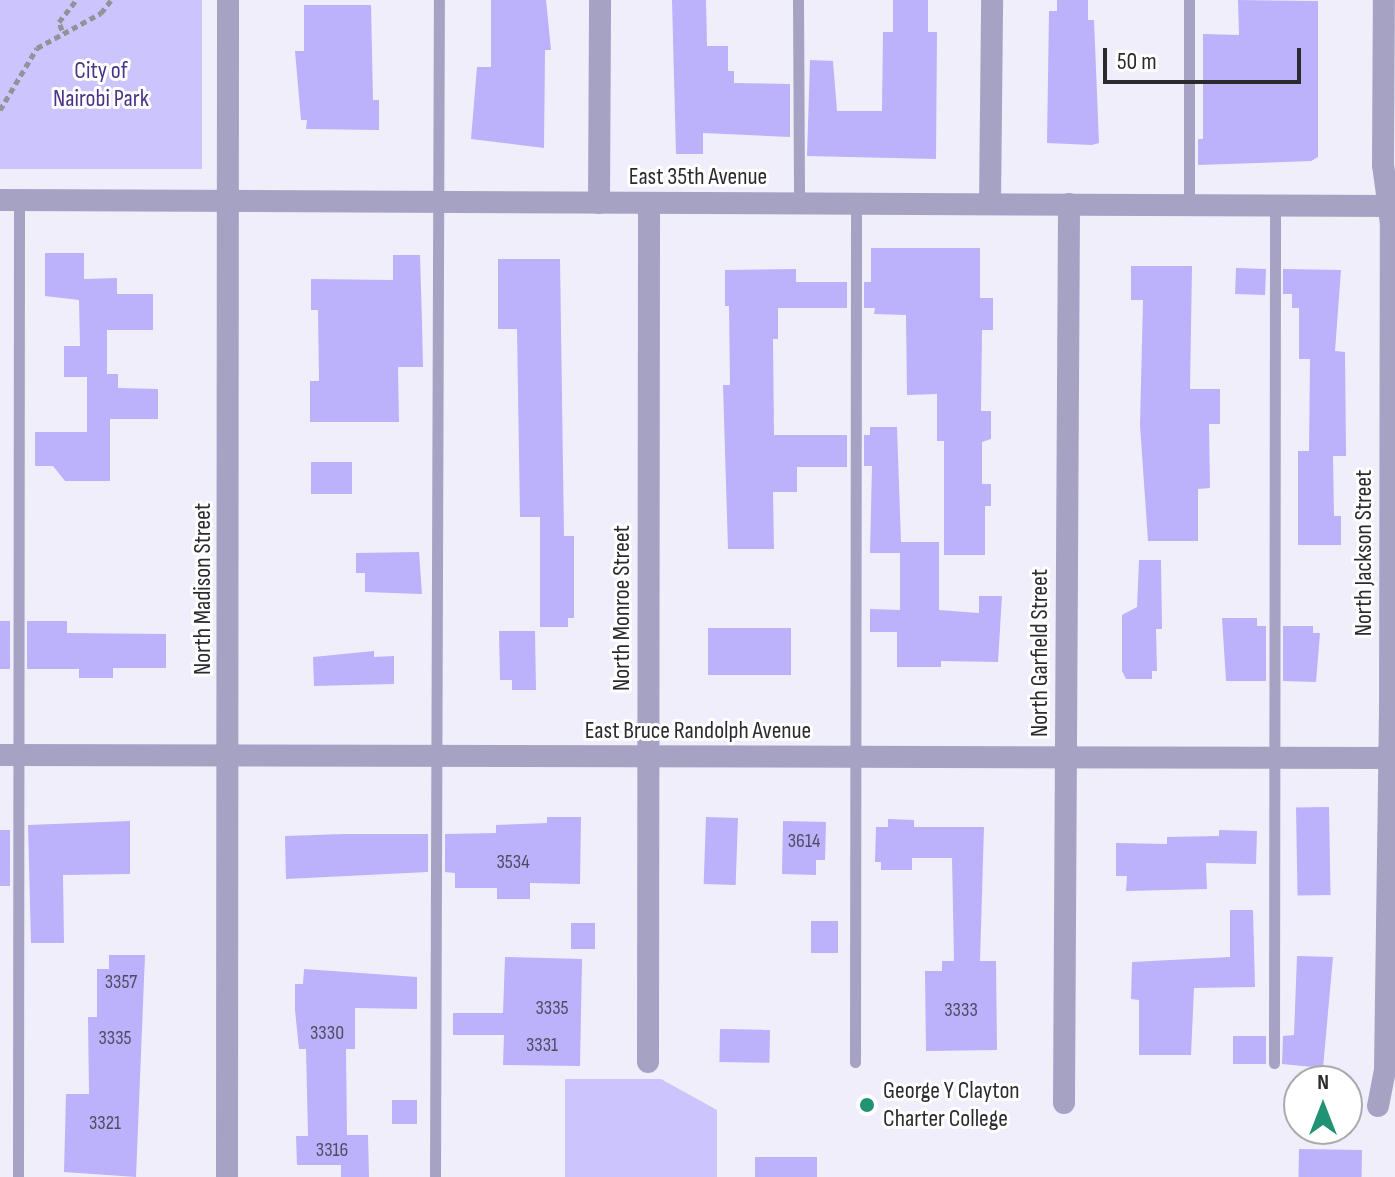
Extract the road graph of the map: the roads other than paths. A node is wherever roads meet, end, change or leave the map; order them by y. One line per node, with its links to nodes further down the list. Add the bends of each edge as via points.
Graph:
1 (228, 0): 9 (street, North Madison Street)
2 (439, 0): 10 (lane)
3 (600, 0): 11 (street)
4 (798, 0): 13 (lane)
5 (992, 0): 15 (street)
6 (1189, 0): 17 (lane)
7 (1384, 0): 19 (street, North Jackson Street, via 1383,165)
8 (9, 200): 9 (street, East 35th Avenue); 20 (lane)
9 (228, 201): 10 (street, East 35th Avenue); 21 (street, North Madison Street)
10 (438, 202): 11 (street, East 35th Avenue); 22 (lane)
11 (599, 203): 12 (street, East 35th Avenue)
12 (649, 203): 13 (street, East 35th Avenue); 23 (street, North Monroe Street)
13 (799, 203): 14 (street, East 35th Avenue)
14 (856, 203): 15 (street, East 35th Avenue); 24 (lane)
15 (990, 204): 16 (street, East 35th Avenue)
16 (1069, 204): 17 (street, East 35th Avenue); 25 (street, North Garfield Street)
17 (1189, 205): 18 (street, East 35th Avenue)
18 (1275, 205): 19 (street, East 35th Avenue); 26 (lane)
19 (1393, 206): 27 (street, North Jackson Street)
20 (9, 755): 21 (street, East Bruce Randolph Avenue); 34 (lane)
21 (229, 756): 22 (street, East Bruce Randolph Avenue); 35 (street, North Madison Street)
22 (438, 756): 23 (street, East Bruce Randolph Avenue); 36 (lane)
23 (648, 757): 24 (street, East Bruce Randolph Avenue); 29 (street, North Monroe Street)
24 (857, 757): 25 (street, East Bruce Randolph Avenue); 30 (lane)
25 (1065, 758): 26 (street, East Bruce Randolph Avenue); 32 (street, North Garfield Street)
26 (1275, 758): 27 (street, East Bruce Randolph Avenue); 31 (lane)
27 (1392, 758): 28 (street, North Jackson Street)
28 (1390, 1058): 33 (street, North Jackson Street)
29 (648, 1062)
30 (855, 1062)
31 (1274, 1063)
32 (1064, 1103)
33 (1378, 1106)
34 (18, 1177)
35 (227, 1177)
36 (435, 1177)

